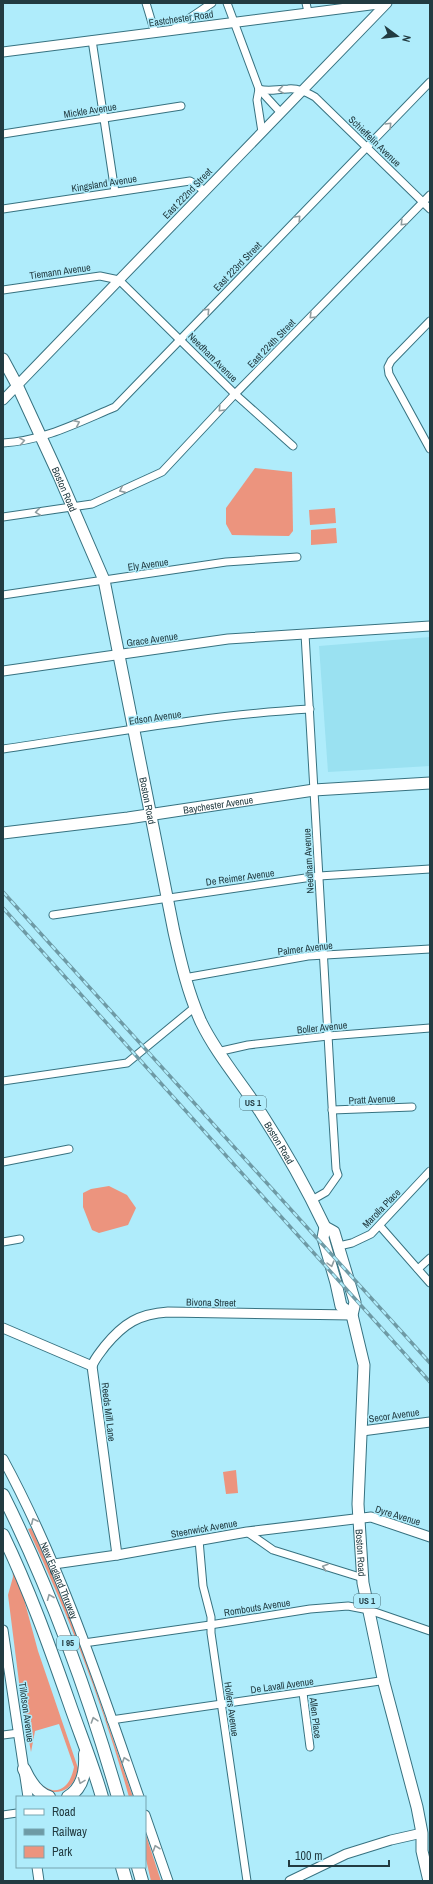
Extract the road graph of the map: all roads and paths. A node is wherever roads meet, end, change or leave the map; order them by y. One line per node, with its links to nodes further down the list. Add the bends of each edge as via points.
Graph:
1 (146, 3): 8 (street)
2 (212, 3): 7 (street)
3 (227, 3): 6 (street)
4 (387, 3): 5 (street, Eastchester Road); 13 (street, East 222nd Street)
5 (307, 8): 6 (street, Eastchester Road)
6 (236, 22): 7 (street, Eastchester Road); 12 (street)
7 (172, 30): 8 (street, Eastchester Road)
8 (155, 33): 9 (street, Eastchester Road)
9 (92, 40): 10 (street, Eastchester Road); 16 (street)
10 (3, 52)
11 (430, 82): 19 (street, East 223rd Street, one-way to 11)
12 (259, 89): 13 (street, one-way to 12); 15 (street); 17 (street, via 257,100)
13 (304, 91): 15 (street, East 222nd Street); 19 (street, Schieffelin Avenue, via 315,97)
14 (181, 106): 16 (street, Mickle Avenue)
15 (281, 114): 17 (street, East 222nd Street)
16 (103, 118): 18 (street, Mickle Avenue); 21 (street)
17 (262, 132): 20 (street, East 222nd Street)
18 (3, 134)
19 (367, 147): 23 (street, Schieffelin Avenue); 29 (street, East 223rd Street, one-way to 19)
20 (205, 191): 21 (street, Kingsland Avenue, via 190,181); 26 (street, East 222nd Street)
21 (115, 192): 25 (street, Kingsland Avenue)
22 (430, 195): 23 (street, East 224th Street)
23 (423, 202): 24 (street, Schieffelin Avenue); 32 (street, East 224th Street, one-way to 32)
24 (430, 209)
25 (3, 210)
26 (119, 280): 27 (street, Tiemann Avenue, via 100,276); 29 (street, Needham Avenue); 31 (street, East 222nd Street)
27 (3, 290)
28 (430, 321): 37 (street, via 391,361 388,369)
29 (180, 339): 32 (street, Needham Avenue); 34 (street, East 223rd Street, one-way to 29, via 60,431 115,407)
30 (5, 364): 31 (main road, Boston Road / US 1)
31 (17, 385): 33 (street, East 222nd Street); 34 (main road, Boston Road / US 1)
32 (235, 394): 36 (street, Needham Avenue); 38 (street, East 224th Street, one-way to 38, via 162,472 92,504)
33 (3, 400)
34 (40, 436): 35 (street, East 223rd Street, one-way to 34); 38 (main road, Boston Road / US 1)
35 (3, 443)
36 (294, 446)
37 (430, 449)
38 (72, 507): 39 (street, East 224th Street, one-way to 39); 41 (main road, Boston Road / US 1)
39 (3, 517)
40 (297, 557): 41 (street, Ely Avenue, via 226,562)
41 (104, 580): 42 (street, Ely Avenue); 45 (main road, Boston Road / US 1)
42 (3, 595)
43 (430, 626): 44 (street)
44 (305, 634): 45 (street, Grace Avenue, via 228,639); 47 (street, Needham Avenue)
45 (119, 654): 46 (street, Grace Avenue); 48 (main road, Boston Road / US 1)
46 (3, 671)
47 (310, 709): 48 (street, Edson Avenue); 51 (street, Needham Avenue)
48 (134, 730): 49 (street, Edson Avenue); 52 (main road, Boston Road / US 1)
49 (3, 748)
50 (430, 783): 51 (main road, Baychester Avenue)
51 (314, 790): 52 (main road, Baychester Avenue); 55 (street, Needham Avenue)
52 (150, 814): 53 (main road, Baychester Avenue); 56 (main road, Boston Road / US 1)
53 (5, 834)
54 (430, 869): 55 (street, De Reimer Avenue)
55 (319, 876): 56 (street, De Reimer Avenue); 59 (street, Needham Avenue)
56 (168, 898): 57 (street, De Reimer Avenue); 60 (main road, Boston Road / US 1)
57 (53, 915)
58 (430, 949): 59 (street, Palmer Avenue)
59 (324, 955): 60 (street, Palmer Avenue); 63 (street, Needham Avenue)
60 (184, 978): 61 (main road, Boston Road / US 1)
61 (195, 1007): 64 (main road, Boston Road / US 1); 65 (street, via 127,1063)
62 (430, 1028): 63 (street, Boller Avenue)
63 (328, 1036): 64 (street, Boller Avenue, via 248,1045); 67 (street, Needham Avenue)
64 (217, 1052): 71 (main road, Boston Road / US 1, via 280,1144)
65 (3, 1081)
66 (412, 1107): 67 (street, Pratt Avenue)
67 (332, 1110): 71 (street, Needham Avenue, via 338,1175 326,1192)
68 (69, 1149): 69 (street)
69 (3, 1162)
70 (430, 1171): 72 (street, Marolla Place)
71 (312, 1200): 73 (main road, Boston Road / US 1)
72 (380, 1226): 76 (street, Marolla Place, via 361,1240); 78 (street)
73 (325, 1227): 76 (main road, Boston Road / US 1, via 334,1232); 80 (main road, Boston Road / US 1, one-way to 80, via 323,1238 341,1306)
74 (20, 1239): 75 (street)
75 (3, 1242)
76 (339, 1246): 80 (main road, Boston Road / US 1, via 356,1302)
77 (430, 1258): 78 (street)
78 (418, 1269): 79 (street)
79 (430, 1283)
80 (352, 1315): 82 (street, Bivona Street, via 168,1312 148,1314 124,1326 95,1359); 84 (main road, Boston Road / US 1, via 364,1365)
81 (3, 1328): 82 (street)
82 (92, 1366): 92 (street, Reeds Mill Lane)
83 (430, 1422): 84 (street, Secor Avenue)
84 (362, 1431): 87 (main road, Boston Road / US 1)
85 (3, 1459): 93 (street, New England Thruway, one-way to 85, via 19,1487)
86 (3, 1494): 114 (highway, New England Thruway / I 95, one-way to 86, via 60,1622 32,1554)
87 (359, 1518): 88 (street, Steenwick Avenue); 90 (street, Dyre Avenue, via 371,1517); 94 (main road, Boston Road / US 1)
88 (247, 1532): 91 (street, Steenwick Avenue); 94 (street, one-way to 88, via 283,1554)
89 (3, 1535): 107 (highway, I 95, via 39,1617)
90 (430, 1537)
91 (199, 1540): 92 (street, Steenwick Avenue); 96 (street, Hollers Avenue)
92 (117, 1555): 93 (street, Steenwick Avenue)
93 (54, 1564): 99 (street, New England Thruway)
94 (363, 1578): 95 (main road, Boston Road / US 1)
95 (369, 1610): 96 (street, Rombouts Avenue, via 348,1606 310,1609); 98 (street, Rombouts Avenue); 101 (main road, Boston Road / US 1)
96 (210, 1625): 99 (street, Rombouts Avenue); 103 (street, Hollers Avenue)
97 (3, 1630): 100 (street, Tillotson Avenue)
98 (430, 1631)
99 (84, 1643): 104 (street, New England Thruway)
100 (5, 1654): 105 (street, Tillotson Avenue)
101 (384, 1682): 102 (street, De Lavall Avenue); 119 (main road, Boston Road / US 1)
102 (303, 1693): 103 (street, De Lavall Avenue); 108 (street, Allen Place)
103 (221, 1703): 104 (street, De Lavall Avenue); 128 (street, Hollers Avenue)
104 (111, 1720): 115 (street, New England Thruway, one-way to 104)
105 (19, 1732): 106 (street); 109 (street, Tillotson Avenue)
106 (3, 1735)
107 (83, 1737): 112 (highway, one-way to 112, via 84,1776 80,1786); 113 (highway, I 95)
108 (310, 1747)
109 (24, 1769): 110 (street, Tillotson Avenue); 111 (highway, via 29,1780)
110 (28, 1796)
111 (47, 1796)
112 (68, 1796)
113 (102, 1796)
114 (118, 1796)
115 (139, 1796)
116 (16, 1813): 117 (street)
117 (3, 1815)
118 (146, 1818): 127 (street, one-way to 118)
119 (426, 1833): 120 (main road, Boston Road / US 1); 129 (street, via 391,1840 346,1854); 130 (main road, Boston Road / US 1, via 422,1851)
120 (430, 1847)
121 (37, 1868): 124 (street)
122 (122, 1868): 125 (highway)
123 (138, 1868): 126 (highway)
124 (39, 1881)
125 (126, 1881)
126 (142, 1881)
127 (168, 1881)
128 (247, 1881)
129 (290, 1881)
130 (429, 1881)

